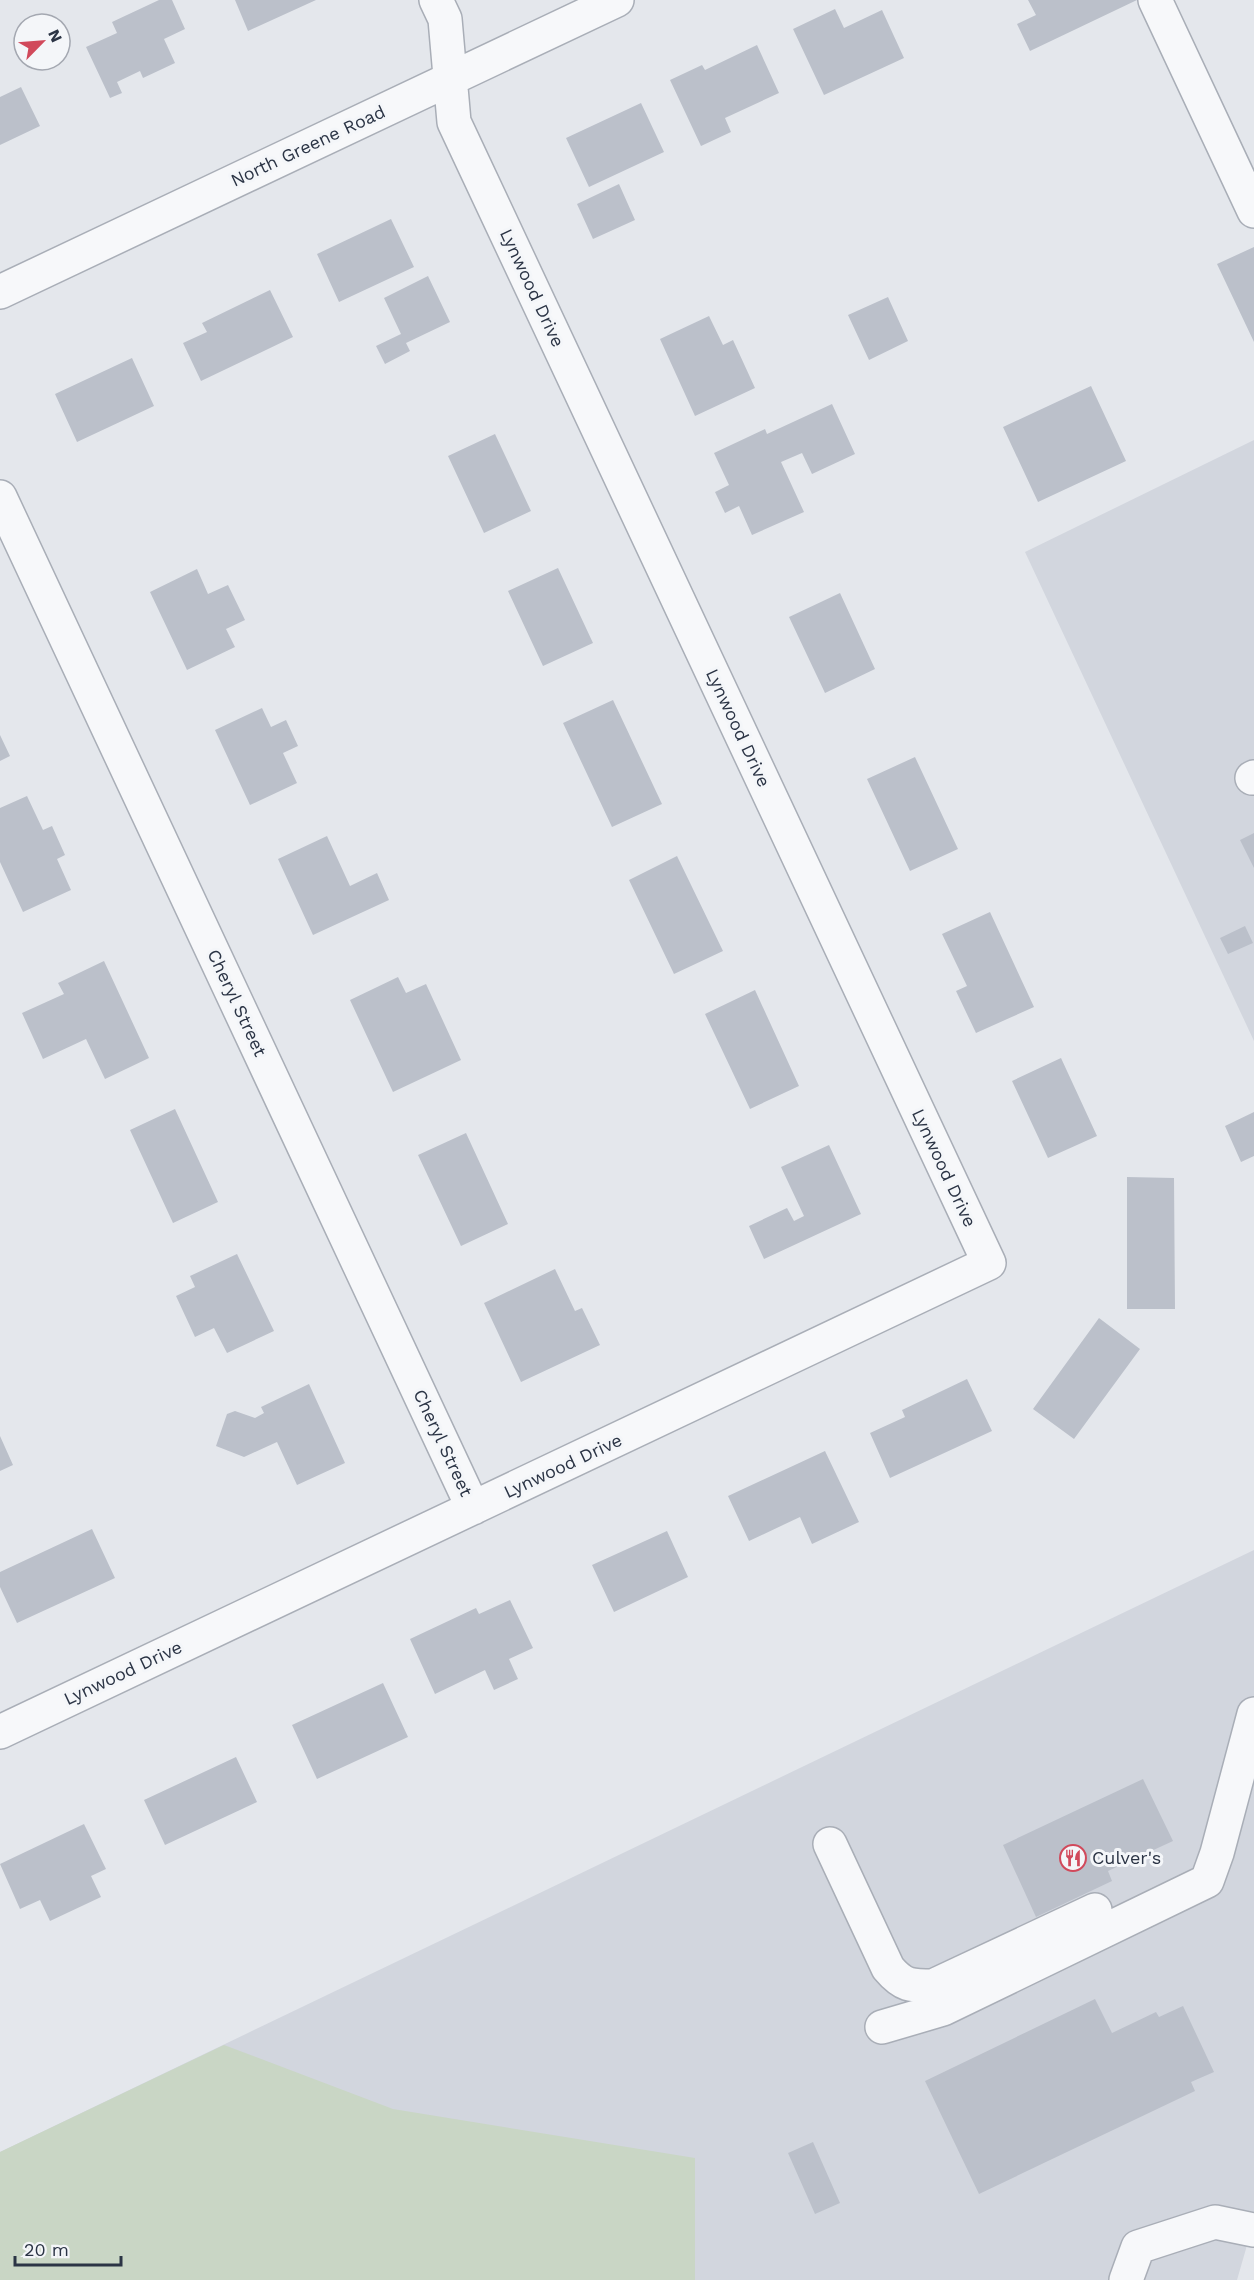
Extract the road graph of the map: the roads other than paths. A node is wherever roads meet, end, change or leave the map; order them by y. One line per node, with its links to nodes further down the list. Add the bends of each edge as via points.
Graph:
1 (436, 0): 4 (street, via 445,19)
2 (617, 0): 4 (street, North Greene Road)
3 (1155, 0): 5 (street)
4 (450, 79): 6 (street, North Greene Road); 8 (street, Lynwood Drive, via 454,122 989,1263)
5 (1254, 211)
6 (0, 292)
7 (0, 497): 8 (street, Cheryl Street)
8 (473, 1508): 10 (street, Lynwood Drive)
9 (1254, 1714): 12 (street)
10 (0, 1731)
11 (830, 1844): 12 (street, via 888,1968 899,1981 914,1986 933,1986)
12 (1217, 1853): 13 (street, via 1207,1881 943,2009)
13 (882, 2027)
14 (1254, 2230): 15 (street, via 1215,2222 1138,2247)
15 (1126, 2280)

